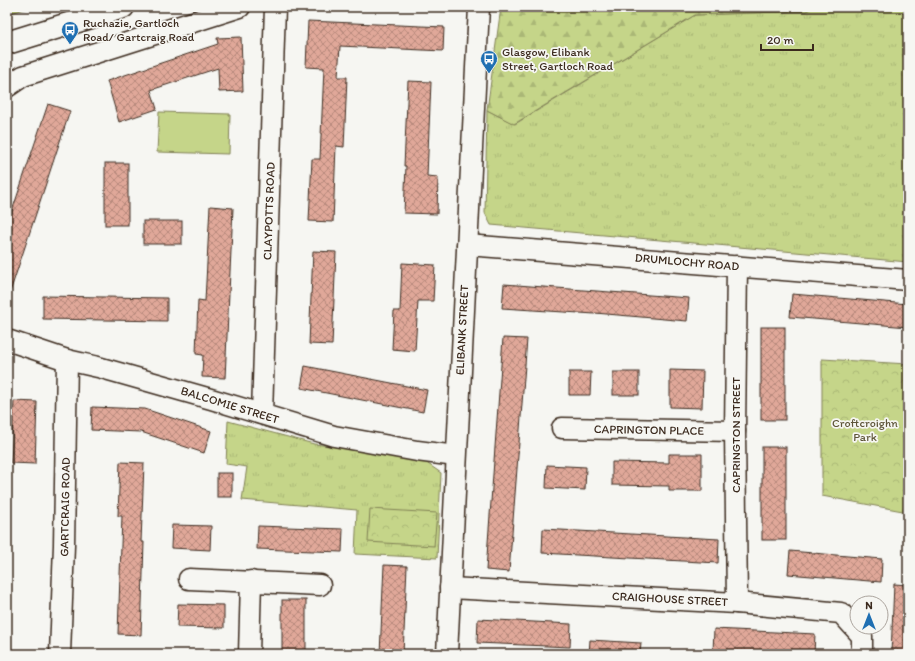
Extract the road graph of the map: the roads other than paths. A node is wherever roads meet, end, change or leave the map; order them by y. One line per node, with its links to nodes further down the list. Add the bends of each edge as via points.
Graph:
1 (123, 7): 5 (main road)
2 (240, 7): 6 (street, via 23,76)
3 (275, 7): 12 (street, CLAYPOTTS ROAD)
4 (479, 7): 7 (street, ELIBANK STREET)
5 (7, 44)
6 (7, 87)
7 (467, 245): 8 (street, DRUMLOCHY ROAD); 15 (street, ELIBANK STREET)
8 (737, 266): 9 (street, DRUMLOCHY ROAD); 14 (street, CAPRINGTON STREET)
9 (908, 280)
10 (7, 340): 11 (street, BALCOMIE STREET)
11 (67, 360): 12 (street, BALCOMIE STREET); 21 (street, GARTCRAIG ROAD)
12 (262, 414): 15 (street, BALCOMIE STREET, via 334,436)
13 (562, 428): 14 (street, CAPRINGTON PLACE)
14 (736, 431): 20 (street, CAPRINGTON STREET)
15 (456, 456): 19 (street, ELIBANK STREET)
16 (189, 579): 17 (street)
17 (251, 582): 18 (street); 22 (street)
18 (320, 585)
19 (450, 588): 20 (street, CRAIGHOUSE STREET); 23 (street, ELIBANK STREET)
20 (737, 603): 24 (street, CRAIGHOUSE STREET, via 841,613 862,636)
21 (60, 654)
22 (249, 654)
23 (447, 654)
24 (862, 654)

